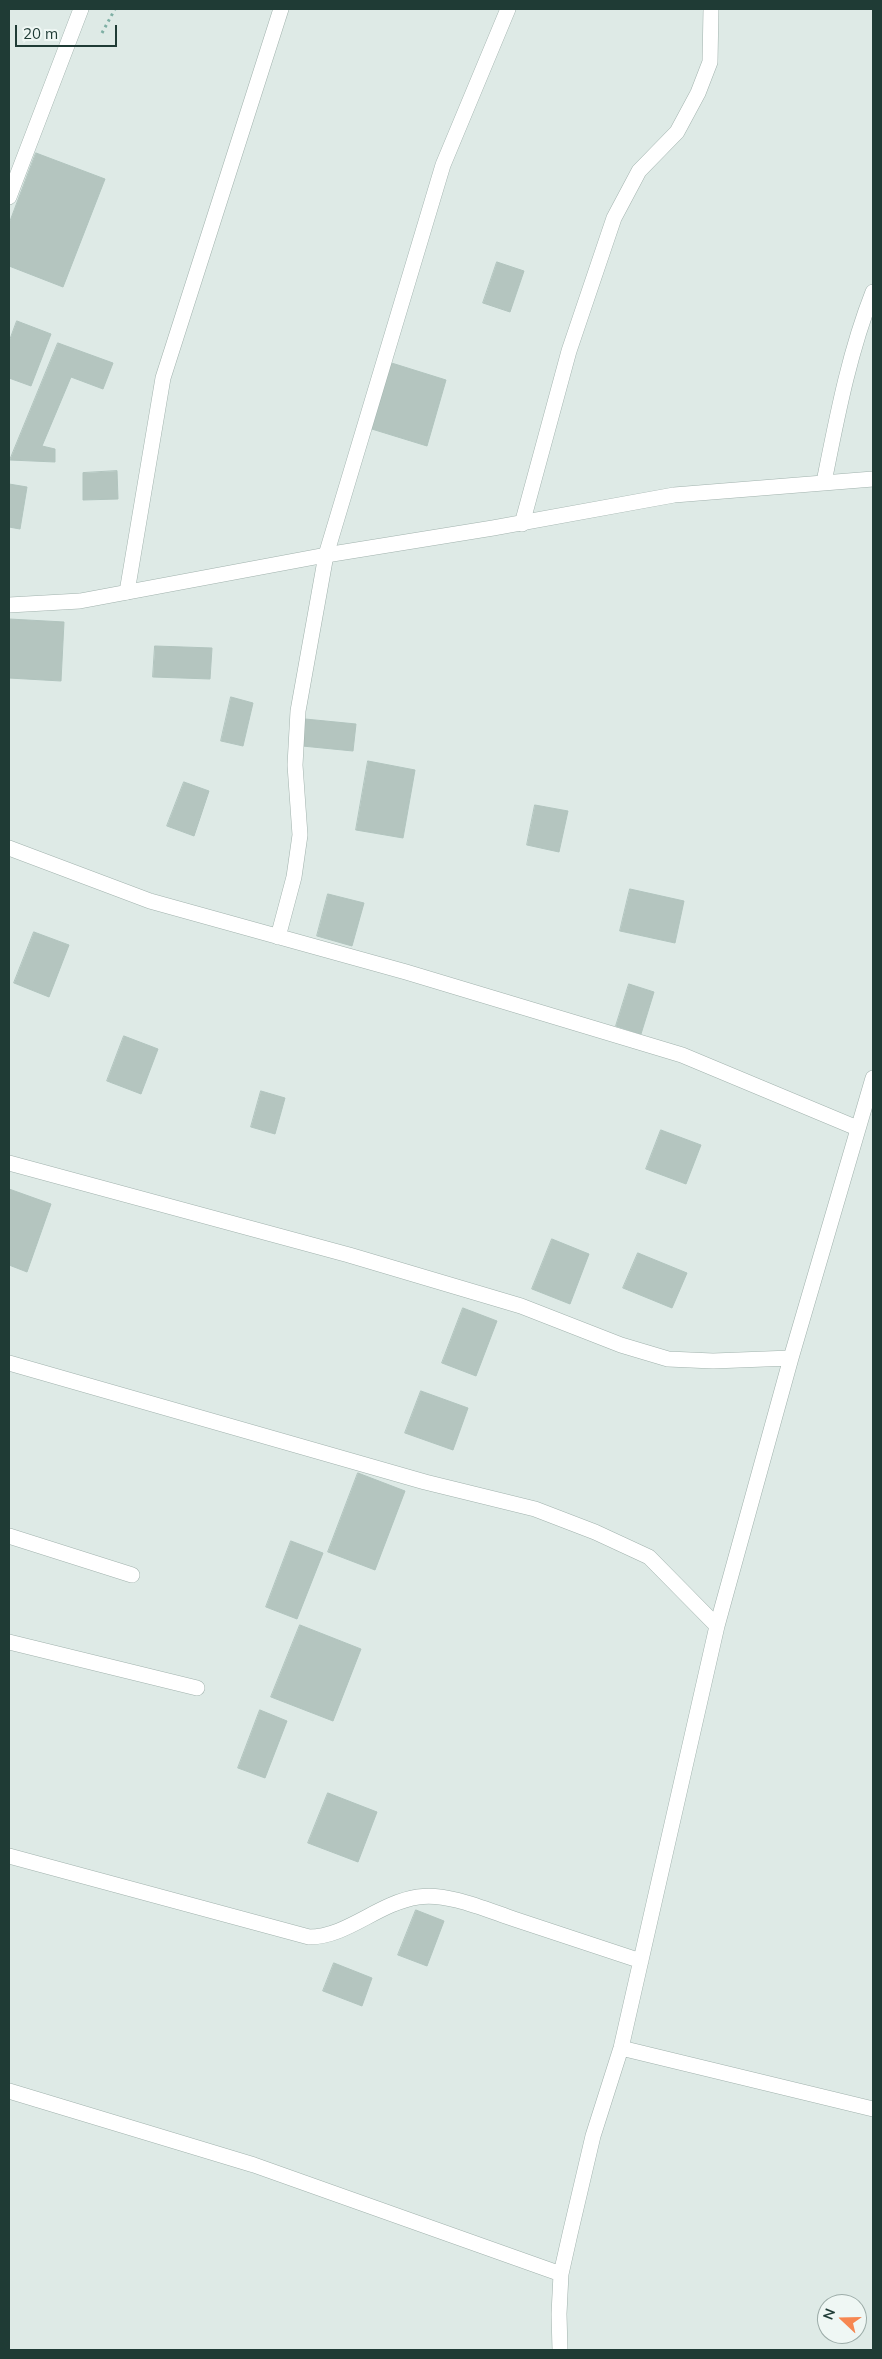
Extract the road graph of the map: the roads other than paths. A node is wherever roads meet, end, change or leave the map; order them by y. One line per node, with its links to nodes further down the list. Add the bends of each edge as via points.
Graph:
1 (81, 9): 5 (street)
2 (281, 9): 11 (street, via 163,378)
3 (508, 9): 10 (street, via 443,166)
4 (711, 9): 9 (street, via 710,62 698,93 677,132 639,171 614,218 569,352)
5 (9, 198)
6 (873, 292): 8 (street, via 841,397)
7 (873, 480): 8 (street)
8 (824, 482): 9 (street, via 674,495)
9 (522, 524): 10 (street)
10 (326, 554): 11 (street); 14 (street, via 298,711 296,765 300,835 294,876)
11 (126, 592): 12 (street, via 80,601)
12 (9, 605)
13 (9, 848): 14 (street, via 150,901)
14 (278, 936): 16 (street, via 682,1054)
15 (873, 1078): 16 (street)
16 (857, 1128): 18 (street)
17 (9, 1163): 18 (street, via 521,1306 668,1359)
18 (791, 1358): 22 (street)
19 (9, 1363): 22 (street, via 425,1482 535,1509 649,1557)
20 (9, 1536): 21 (street)
21 (132, 1576)
22 (717, 1626): 26 (street)
23 (9, 1642): 24 (street)
24 (198, 1688)
25 (9, 1856): 26 (street, via 309,1937 335,1933 382,1908 420,1896 454,1899)
26 (641, 1960): 27 (street)
27 (621, 2048): 29 (street); 30 (street, via 593,2136)
28 (9, 2091): 30 (street, via 254,2165)
29 (873, 2109)
30 (561, 2274): 31 (street)
31 (560, 2350)

